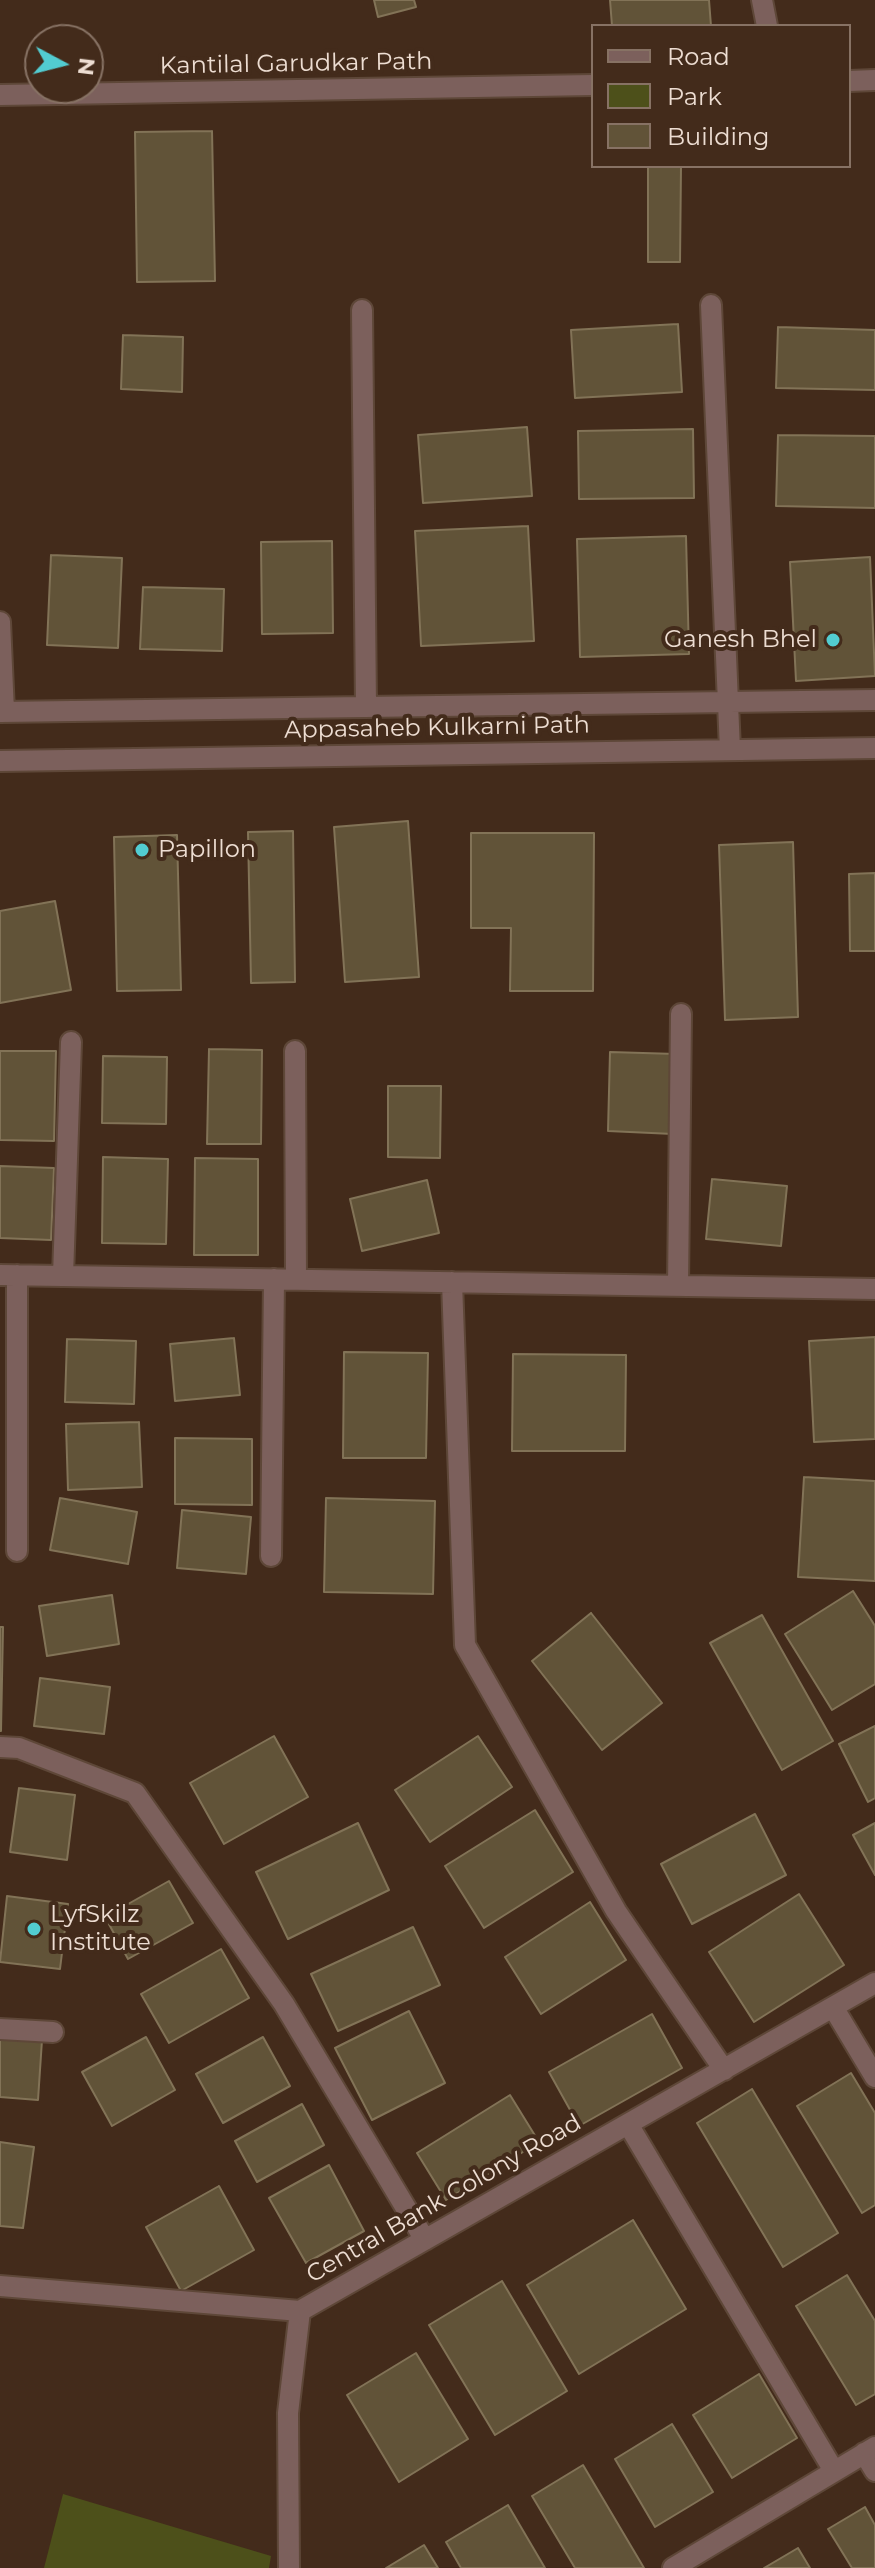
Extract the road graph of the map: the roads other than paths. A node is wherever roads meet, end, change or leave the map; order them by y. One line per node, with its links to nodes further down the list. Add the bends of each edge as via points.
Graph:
1 (762, 0): 2 (street)
2 (767, 24)
3 (875, 80): 4 (street)
4 (851, 81)
5 (591, 85): 6 (street, Kantilal Garudkar Path)
6 (0, 95)
7 (711, 305): 11 (street)
8 (362, 310): 12 (street)
9 (0, 622): 13 (street)
10 (875, 700): 11 (street, Appasaheb Kulkarni Path)
11 (727, 702): 12 (street, Appasaheb Kulkarni Path); 15 (street)
12 (366, 707): 13 (street, Appasaheb Kulkarni Path)
13 (2, 712)
14 (875, 748): 15 (street, Appasaheb Kulkarni Path)
15 (730, 750): 16 (street, Appasaheb Kulkarni Path)
16 (0, 761)
17 (681, 1014): 25 (street)
18 (71, 1042): 21 (street)
19 (295, 1051): 23 (street)
20 (8, 1275): 21 (street); 27 (street)
21 (63, 1276): 22 (street)
22 (274, 1279): 23 (street); 28 (street)
23 (296, 1279): 24 (street)
24 (452, 1282): 25 (street); 34 (street, via 465,1645 616,1911)
25 (678, 1286): 26 (street)
26 (875, 1289)
27 (17, 1551)
28 (271, 1556)
29 (0, 1747): 37 (street, via 19,1748 135,1793 284,2004)
30 (875, 1983): 31 (street, Central Bank Colony Road)
31 (833, 2007): 34 (street, Central Bank Colony Road); 35 (street)
32 (0, 2029): 33 (street)
33 (53, 2032)
34 (724, 2070): 36 (street, Central Bank Colony Road)
35 (875, 2077)
36 (628, 2124): 37 (street, Central Bank Colony Road); 41 (street)
37 (425, 2240): 39 (street, Central Bank Colony Road)
38 (0, 2286): 39 (street)
39 (300, 2311): 43 (street, Central Bank Colony Road, via 288,2413)
40 (871, 2457): 41 (street)
41 (834, 2471): 42 (street)
42 (706, 2560): 44 (street)
43 (289, 2568)
44 (673, 2568)

